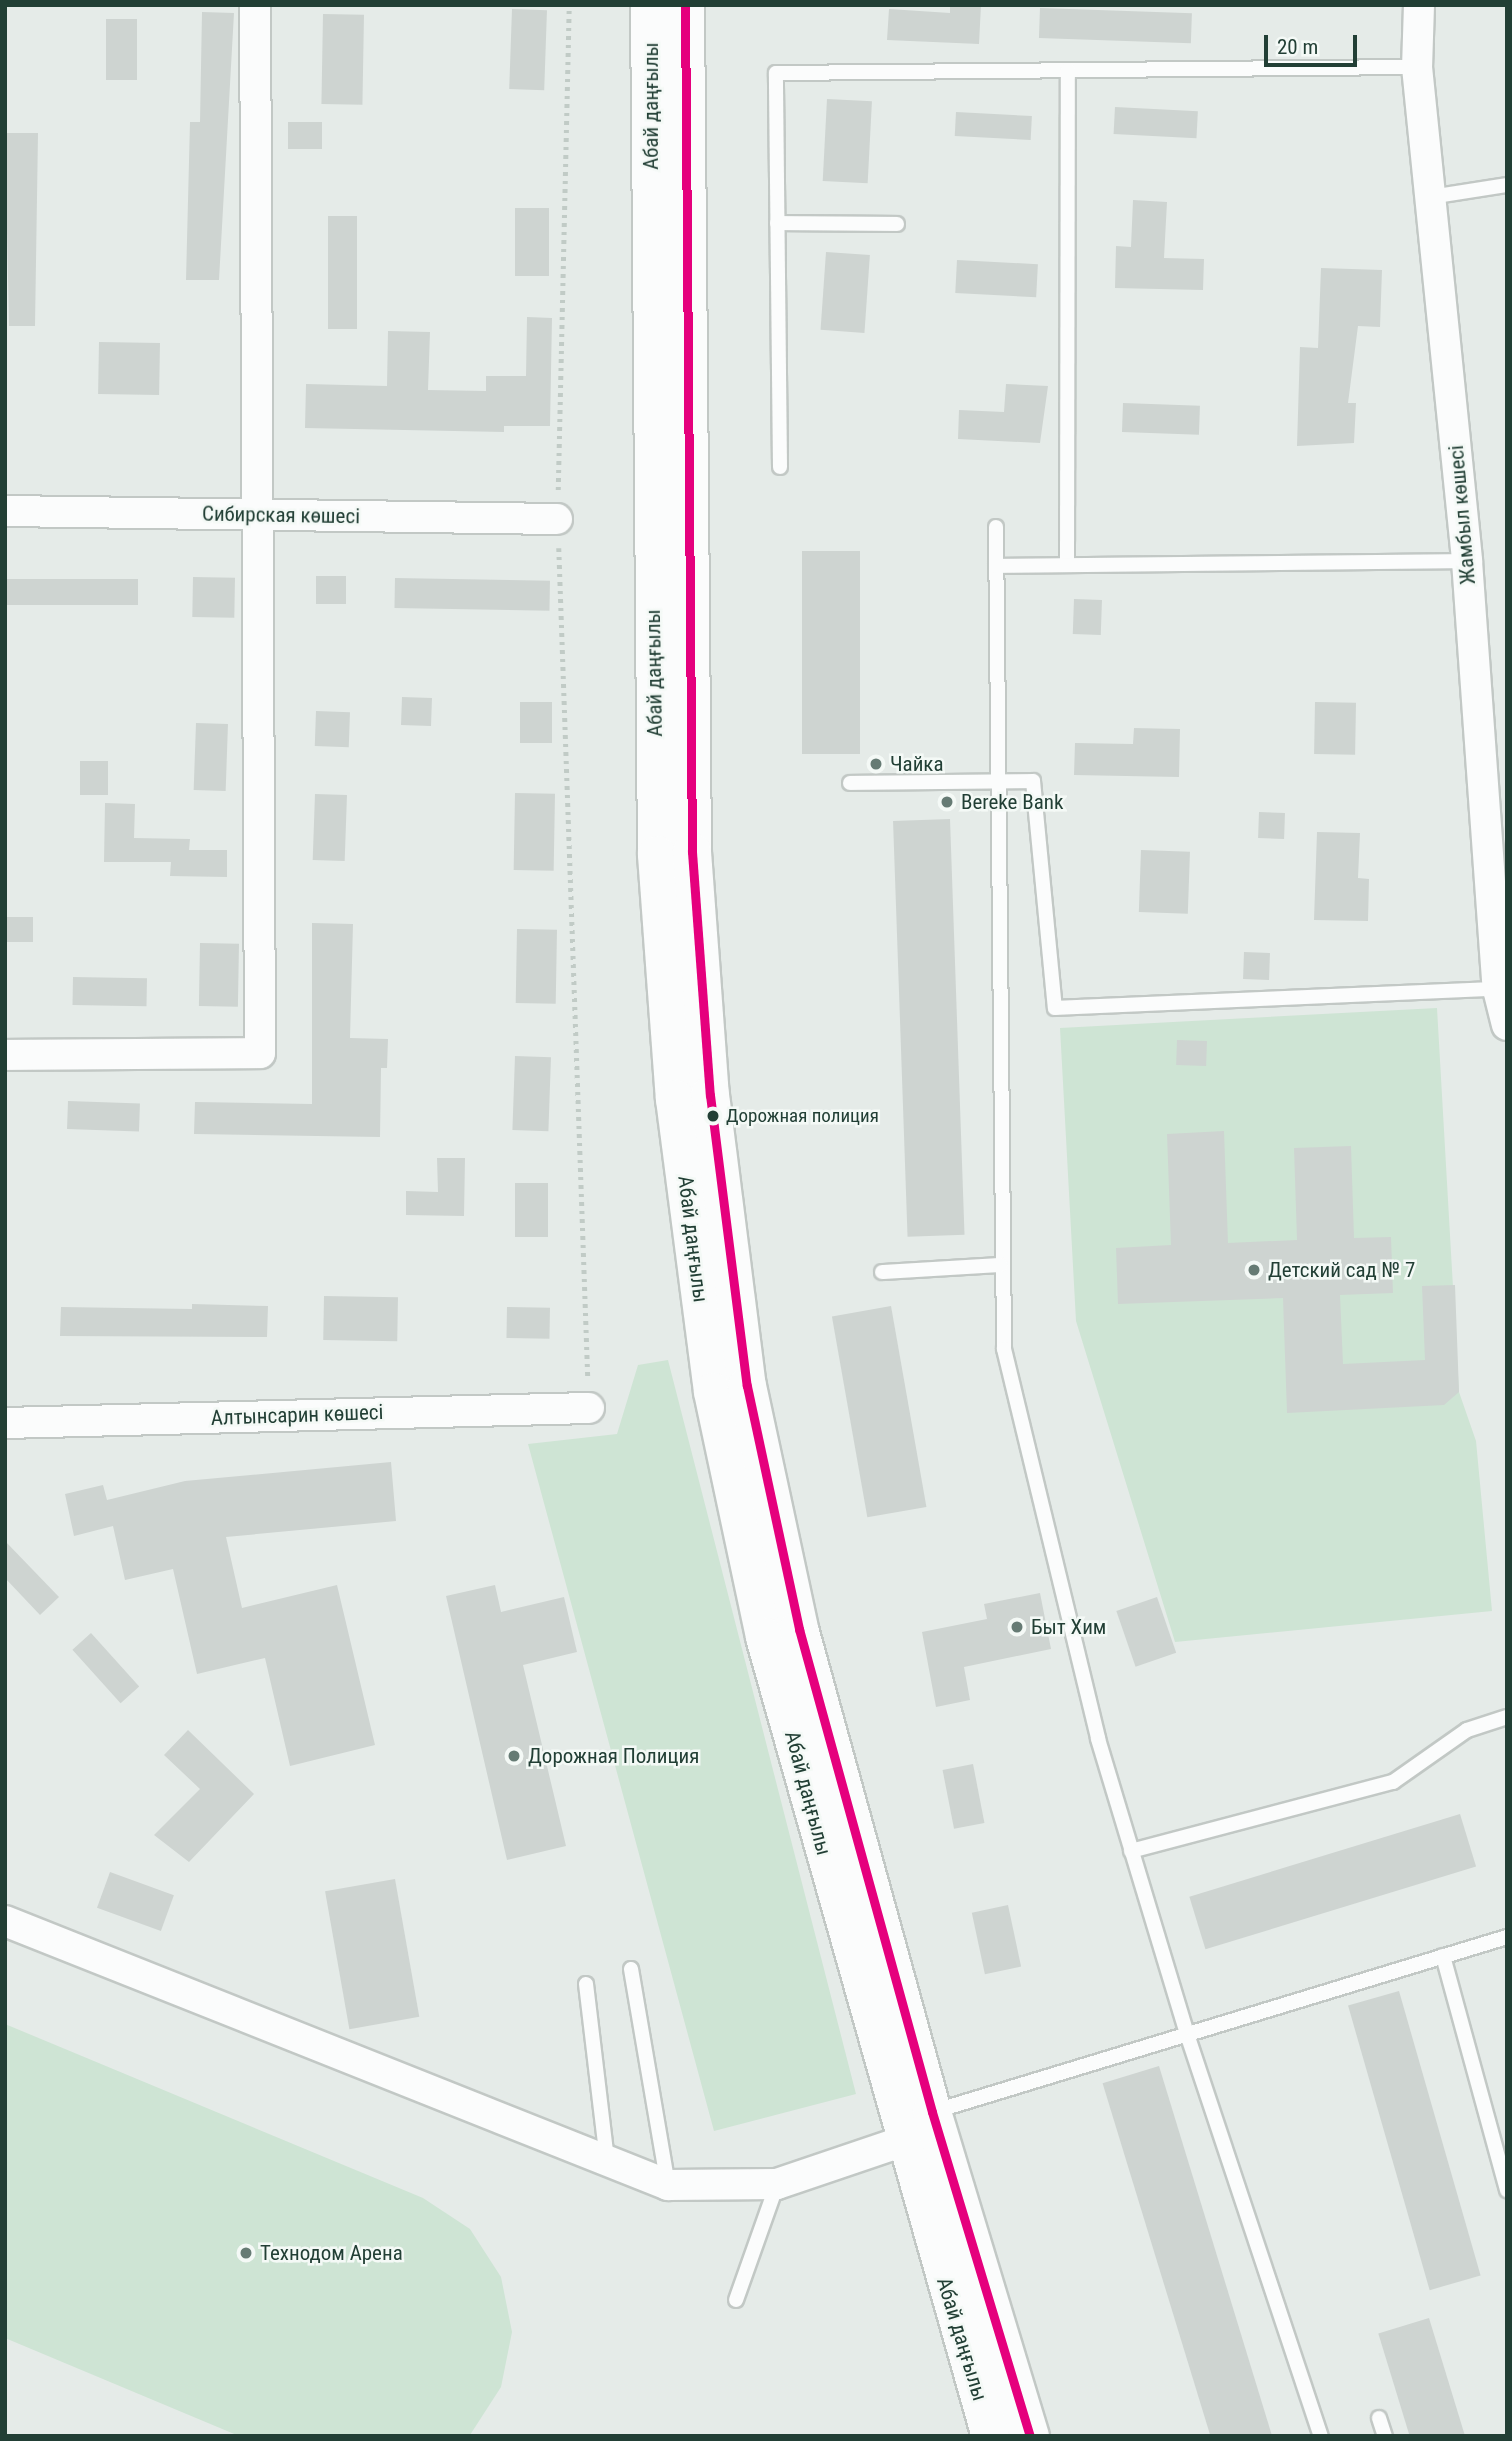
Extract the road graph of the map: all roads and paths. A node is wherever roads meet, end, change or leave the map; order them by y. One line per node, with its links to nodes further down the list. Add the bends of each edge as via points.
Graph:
1 (255, 5): 14 (street)
2 (569, 5): 15 (path)
3 (650, 5): 38 (main road, Абай даңғылы, via 657,841 677,1112 713,1392 765,1637)
4 (685, 5): 37 (main road, Абай даңғылы, via 691,825 710,1096 747,1386 799,1629)
5 (1419, 5): 6 (street, Жамбыл көшесі)
6 (1417, 67): 7 (lane); 9 (street, Жамбыл көшесі)
7 (1068, 70): 10 (lane, via 776,73); 18 (lane)
8 (1507, 185): 9 (lane)
9 (1430, 197): 17 (street, Жамбыл көшесі)
10 (777, 223): 11 (lane); 12 (lane)
11 (897, 224)
12 (780, 467)
13 (5, 511): 14 (street, Сибирская көшесі)
14 (259, 514): 15 (street, Сибирская көшесі); 24 (street, via 260,1053)
15 (558, 519): 27 (path)
16 (996, 527): 19 (lane)
17 (1467, 561): 18 (lane); 22 (street, Жамбыл көшесі)
18 (1067, 563): 19 (lane)
19 (996, 566): 21 (lane)
20 (850, 783): 21 (lane)
21 (998, 783): 22 (lane, via 1033,781 1055,1009); 25 (lane)
22 (1498, 989): 23 (street, Жамбыл көшесі)
23 (1507, 1025)
24 (5, 1055)
25 (1001, 1265): 26 (lane); 30 (lane, via 1004,1349 1098,1739)
26 (882, 1272)
27 (589, 1408): 28 (street, Алтынсарин көшесі)
28 (5, 1423)
29 (1507, 1717): 30 (lane, via 1467,1730 1393,1782)
30 (1131, 1851): 36 (lane)
31 (5, 1921): 39 (street)
32 (1507, 1937): 33 (lane)
33 (1443, 1956): 36 (lane); 42 (lane)
34 (631, 1969): 41 (lane)
35 (586, 1984): 39 (lane)
36 (1185, 2031): 37 (lane); 47 (lane)
37 (932, 2112): 38 (street); 46 (main road, Абай даңғылы)
38 (904, 2141): 40 (street); 45 (main road, Абай даңғылы)
39 (607, 2161): 41 (street)
40 (777, 2184): 41 (street); 43 (lane)
41 (668, 2185)
42 (1507, 2190)
43 (736, 2300)
44 (1379, 2417): 48 (lane)
45 (991, 2436)
46 (1030, 2436)
47 (1321, 2436)
48 (1385, 2436)

